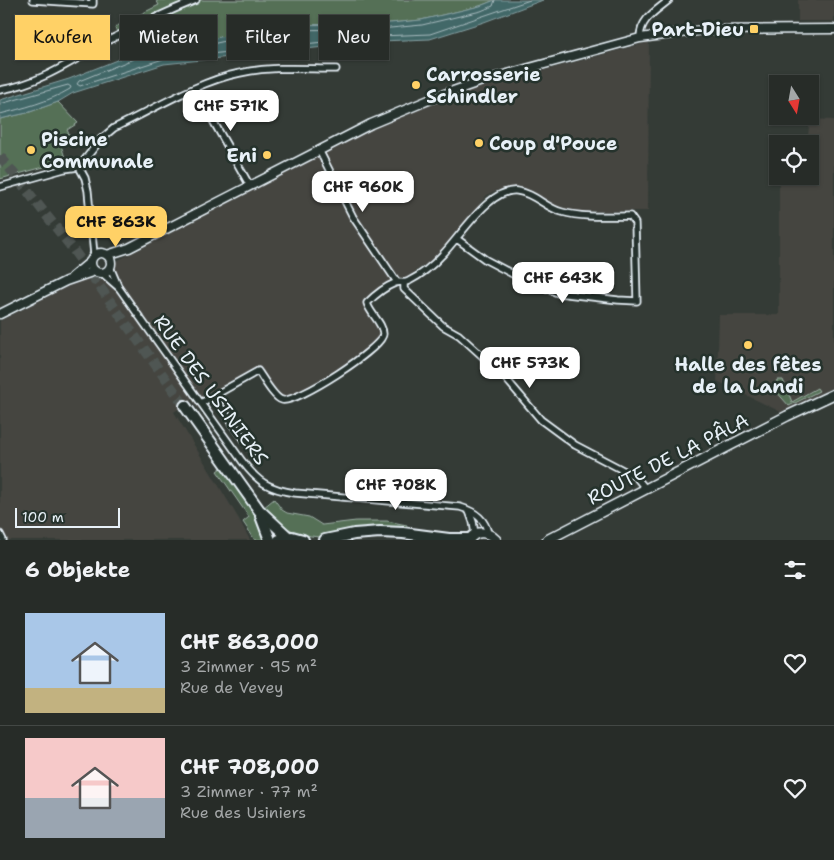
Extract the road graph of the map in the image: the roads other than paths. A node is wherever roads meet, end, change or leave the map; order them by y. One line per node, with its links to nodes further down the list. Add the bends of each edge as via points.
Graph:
1 (33, 0): 4 (street)
2 (196, 0): 10 (street, via 116,37 51,73 22,86)
3 (669, 0): 7 (street, via 642,23)
4 (54, 1): 5 (street)
5 (93, 2)
6 (834, 29): 7 (main road, via 704,30)
7 (640, 38): 11 (main road, via 488,79 445,94 370,124)
8 (336, 69): 9 (street, via 277,68 240,73 209,81)
9 (195, 89): 12 (street, via 114,128); 13 (street)
10 (0, 90)
11 (319, 150): 13 (main road); 22 (street, via 352,217)
12 (79, 167): 14 (street); 18 (street, via 88,191)
13 (250, 186): 16 (main road)
14 (0, 187)
15 (457, 238): 15 (street, via 486,260 558,293 637,301 635,223 630,216 561,212 528,194 508,191 488,201); 22 (street, via 425,270)
16 (129, 248): 17 (main road); 19 (main road)
17 (107, 255): 18 (main road, via 102,253); 19 (main road)
18 (92, 259): 20 (main road); 21 (main road)
19 (110, 265): 20 (main road); 23 (street, RUE DES USINIERS)
20 (98, 272): 21 (main road); 23 (street, RUE DES USINIERS)
21 (66, 281): 24 (main road)
22 (401, 283): 26 (street, via 367,303 382,328 381,341 316,386 296,398 280,400 258,371); 30 (street, via 443,326 459,334 502,374 541,420 575,445 636,477)
23 (119, 288): 27 (street, RUE DES USINIERS)
24 (0, 314)
25 (833, 393): 30 (main road, ROUTE DE LA PÂLA)
26 (213, 396): 27 (street); 29 (street)
27 (201, 403): 32 (street, RUE DES USINIERS, via 250,471 272,488 295,493 446,504)
28 (185, 406): 31 (highway)
29 (253, 451)
30 (645, 488): 44 (main road, ROUTE DE LA PÂLA)
31 (259, 510): 35 (highway); 38 (highway)
32 (469, 511): 34 (street, RUE DES USINIERS, via 480,516); 36 (street, via 473,522)
33 (0, 534): 37 (street)
34 (488, 534): 36 (main road, via 481,532); 43 (main road)
35 (284, 538): 39 (highway)
36 (471, 538): 40 (highway, via 449,540 380,532)
37 (3, 540)
38 (270, 540)
39 (303, 540)
40 (325, 540)
41 (361, 540): 42 (highway)
42 (409, 540)
43 (496, 540)
44 (547, 540)

